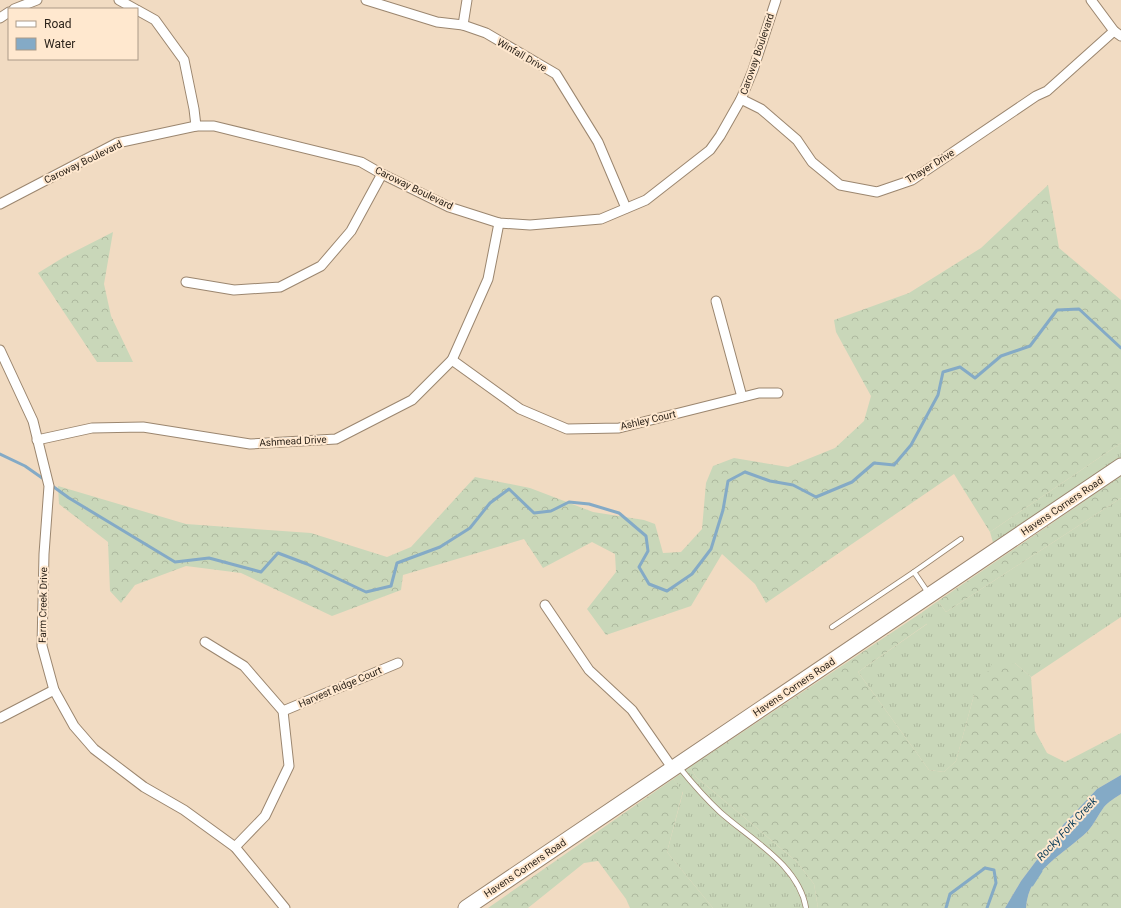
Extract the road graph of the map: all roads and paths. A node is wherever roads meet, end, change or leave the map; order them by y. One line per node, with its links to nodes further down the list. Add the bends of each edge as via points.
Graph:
1 (37, 0): 7 (street)
2 (119, 0): 8 (street)
3 (366, 0): 10 (street, Winfall Drive, via 437,22)
4 (467, 0): 10 (street)
5 (776, 0): 12 (street, Caroway Boulevard)
6 (1091, 0): 11 (street)
7 (17, 8)
8 (134, 8)
9 (138, 10): 13 (street, via 155,20 184,60)
10 (463, 25): 16 (street, Winfall Drive, via 486,33 556,74 598,142)
11 (1118, 34): 12 (street, Thayer Drive, via 1047,91 912,180 877,192 840,185 812,162 797,140 761,109)
12 (741, 100): 16 (street, Caroway Boulevard, via 710,150 646,200)
13 (196, 126): 14 (street, Caroway Boulevard, via 214,126 361,162); 15 (street, Caroway Boulevard, via 118,143)
14 (382, 174): 17 (street, Caroway Boulevard, via 449,206); 18 (street, via 351,231 321,266 280,287 234,290)
15 (0, 204)
16 (626, 208): 17 (street, Caroway Boulevard, via 601,219 530,225)
17 (499, 223): 21 (street, Ashmead Drive, via 488,279)
18 (186, 282)
19 (716, 301): 23 (street)
20 (0, 350): 24 (street, Farm Creek Drive, via 33,421)
21 (452, 360): 23 (street, Ashley Court, via 520,409 568,429 619,428); 24 (street, Ashmead Drive, via 412,400 336,439 250,444 143,427 92,428)
22 (778, 393): 23 (street, Ashley Court, via 759,393)
23 (742, 397)
24 (37, 440): 33 (street, Farm Creek Drive, via 49,486 44,554 42,646)
25 (1121, 466): 28 (main road, Havens Corners Road)
26 (962, 539): 27 (lane)
27 (914, 572): 28 (lane); 30 (lane)
28 (930, 596): 36 (main road, Havens Corners Road)
29 (546, 605): 36 (street, via 589,670 632,710)
30 (832, 627)
31 (205, 642): 34 (street, via 244,666)
32 (398, 663): 34 (street, Harvest Ridge Court)
33 (54, 690): 35 (street); 37 (street, Farm Creek Drive, via 74,726 94,749 144,787 184,810)
34 (283, 711): 37 (street, via 289,766 265,816)
35 (0, 718)
36 (675, 768): 39 (main road, Havens Corners Road); 40 (lane, via 721,813 785,868 797,881)
37 (235, 847): 38 (street, Farm Creek Drive)
38 (285, 908)
39 (466, 908)
40 (806, 908)

